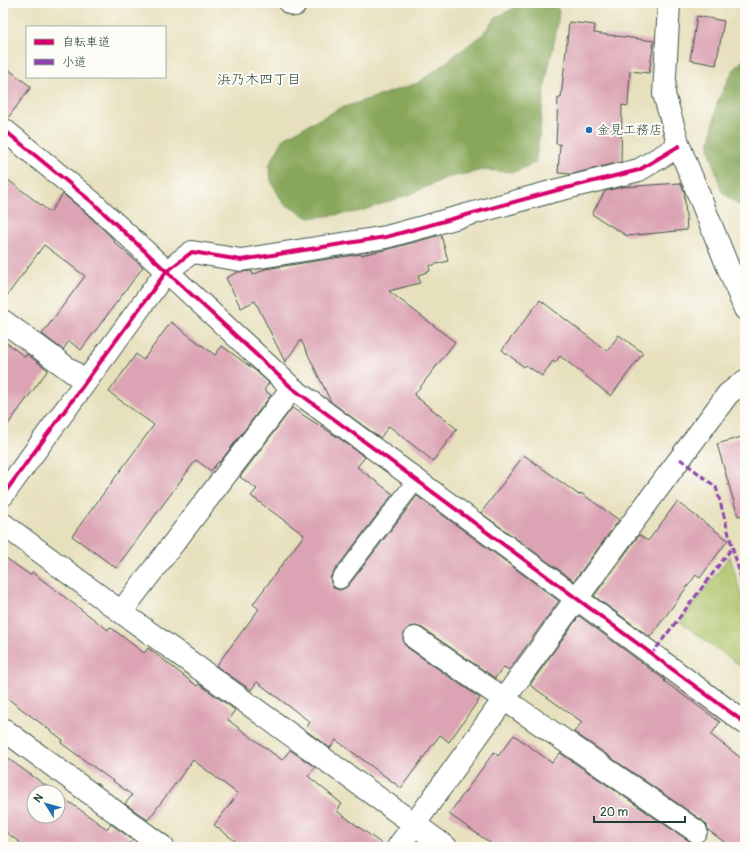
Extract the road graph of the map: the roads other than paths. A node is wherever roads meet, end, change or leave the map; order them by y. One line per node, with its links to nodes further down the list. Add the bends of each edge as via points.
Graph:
1 (669, 3): 3 (street, via 664,94)
2 (3, 129): 4 (street, via 92,202)
3 (679, 146): 4 (street, via 639,170 386,237 241,260 192,252); 5 (street)
4 (166, 272): 7 (street); 9 (street)
5 (743, 297)
6 (3, 321): 7 (street)
7 (85, 381): 11 (street)
8 (745, 381): 14 (street, via 728,394)
9 (292, 388): 10 (street); 15 (street)
10 (417, 479): 13 (lane); 14 (street)
11 (3, 495)
12 (3, 524): 15 (street)
13 (340, 580)
14 (576, 599): 17 (street); 18 (street)
15 (121, 612): 20 (street)
16 (415, 638): 17 (street)
17 (504, 700): 20 (street); 21 (street)
18 (745, 723)
19 (3, 729): 22 (street)
20 (414, 824): 23 (street); 24 (street)
21 (696, 831)
22 (163, 847)
23 (398, 847)
24 (446, 847)

